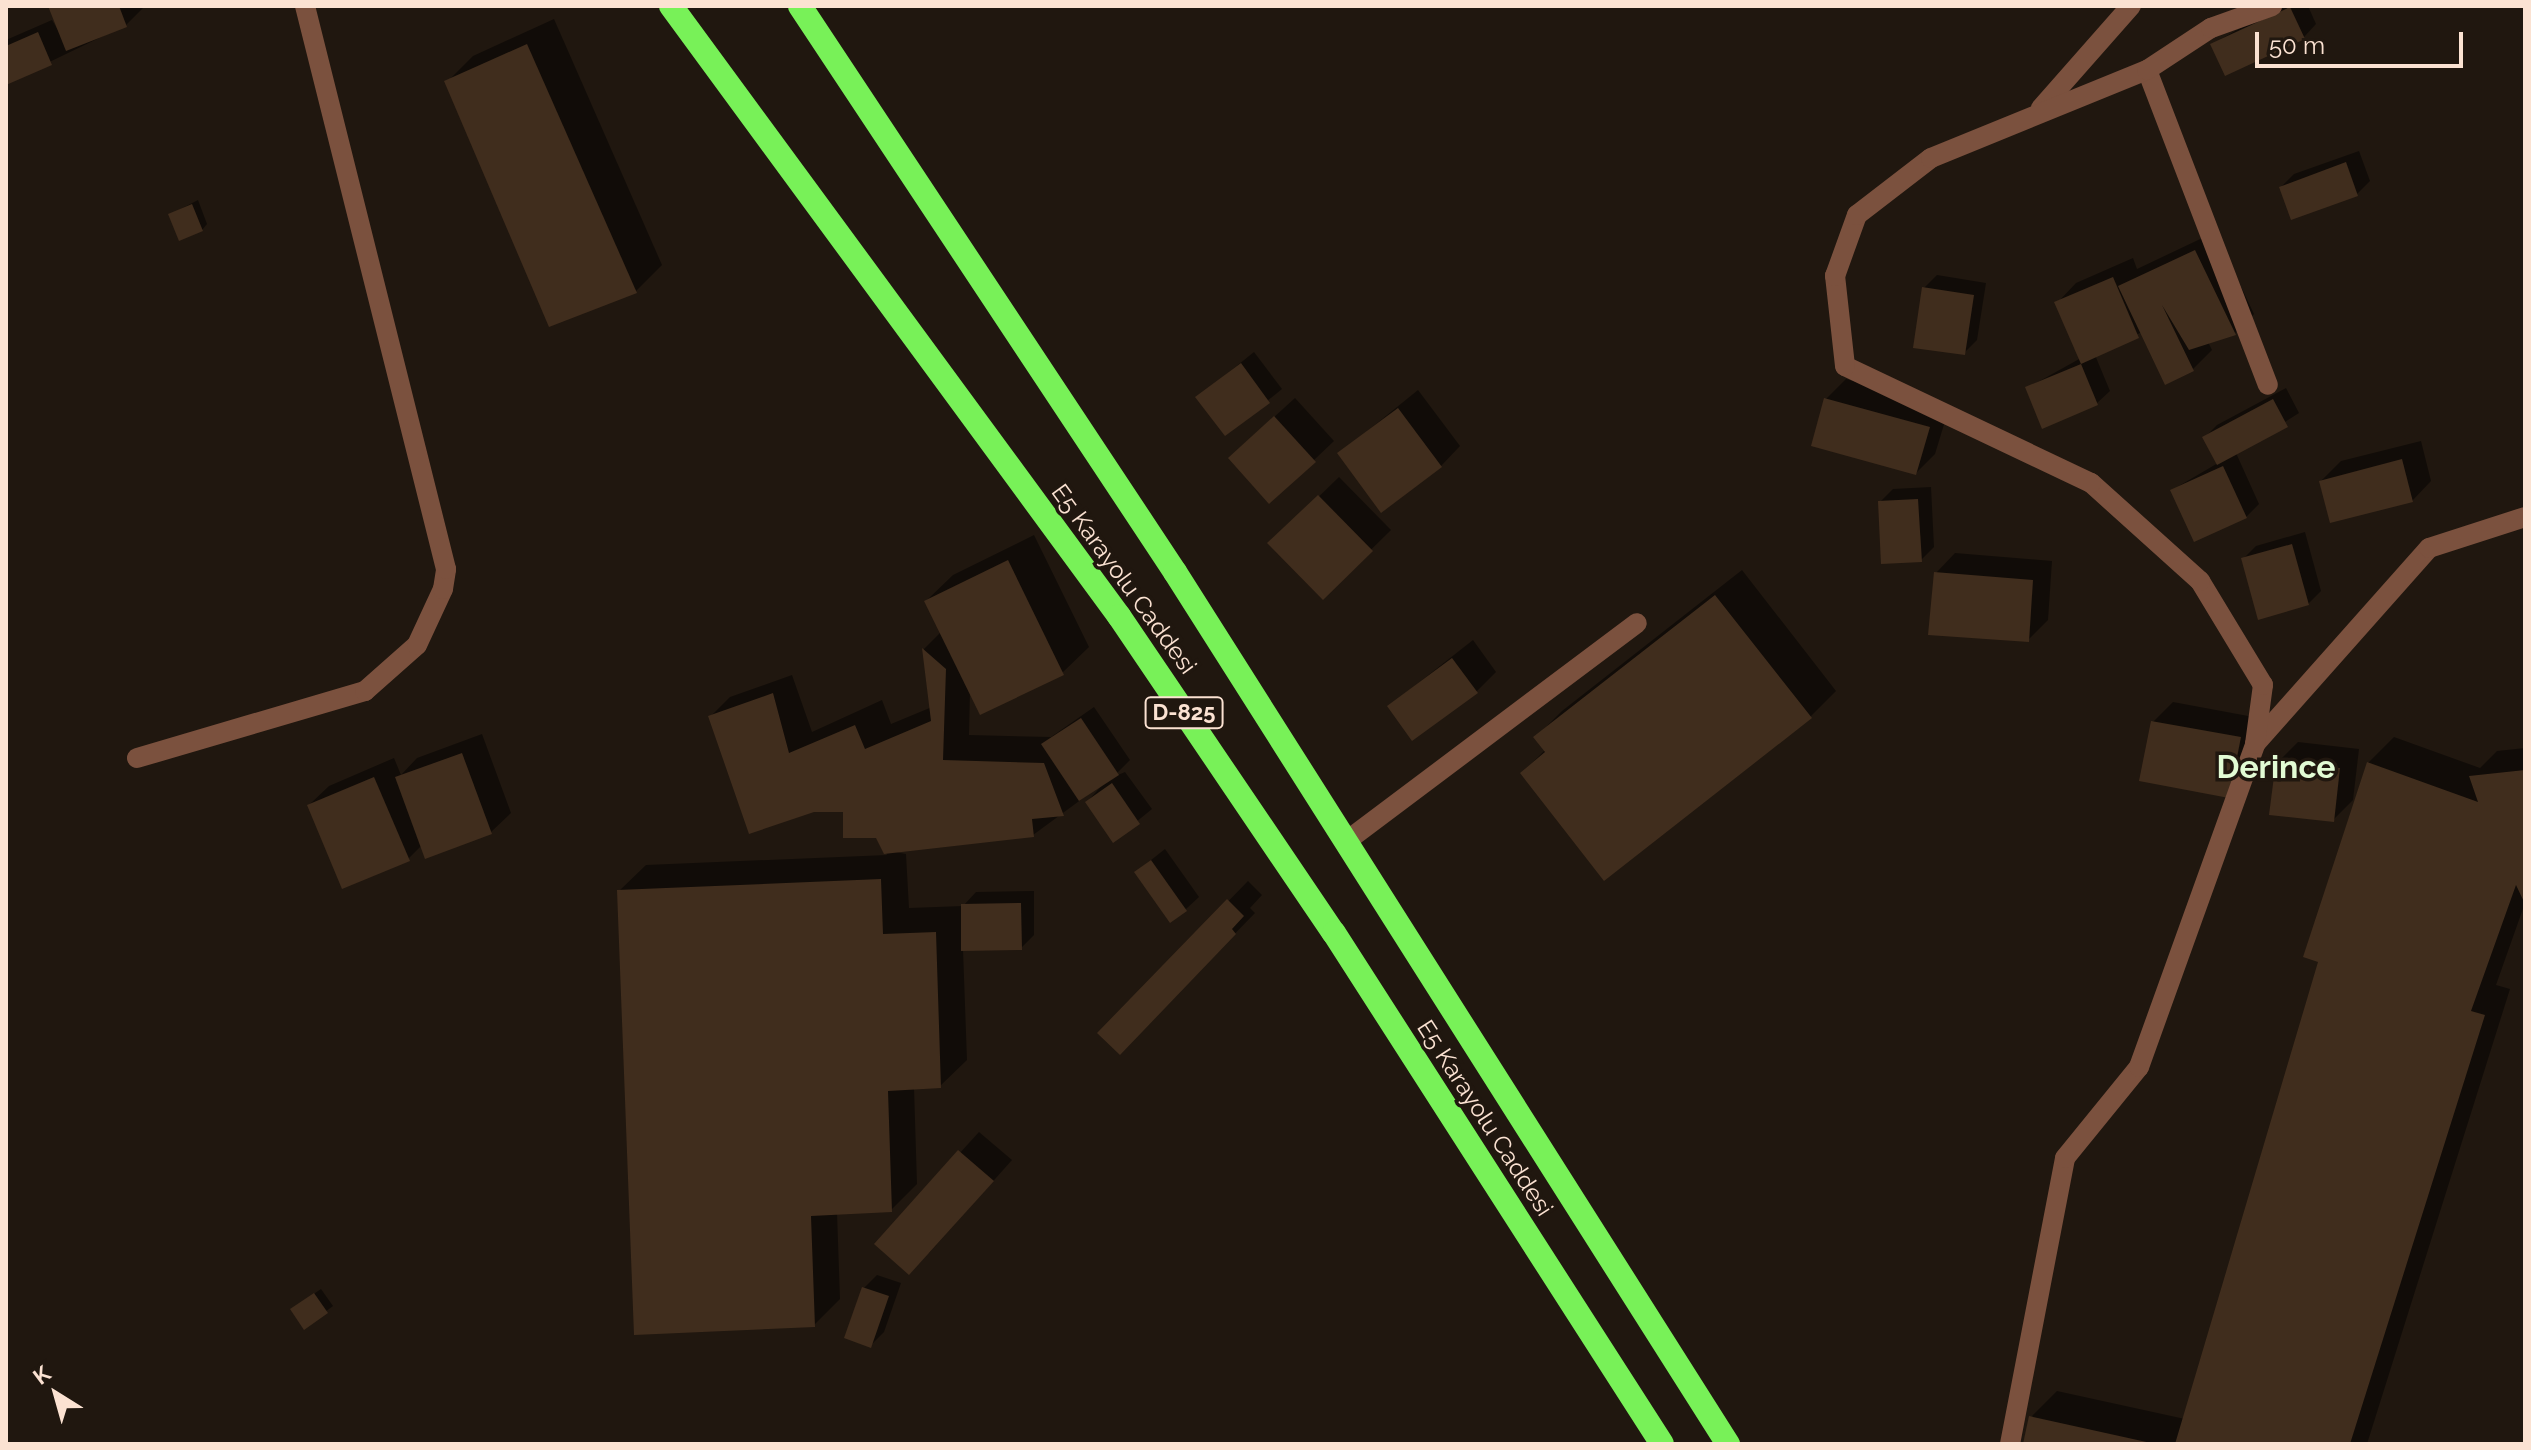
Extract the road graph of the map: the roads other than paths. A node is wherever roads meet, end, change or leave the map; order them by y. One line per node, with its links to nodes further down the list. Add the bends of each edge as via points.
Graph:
1 (305, 6): 12 (street, via 446,569 443,589 417,645 365,691)
2 (671, 6): 14 (highway, E5 Karayolu Caddesi / D-825, via 1119,616 1334,933)
3 (800, 6): 13 (highway, E5 Karayolu Caddesi / D-825)
4 (2131, 6): 7 (street)
5 (2272, 6): 6 (street, via 2211,28)
6 (2147, 70): 7 (street); 8 (street)
7 (2038, 111): 11 (street, via 1931,158 1857,215 1835,276 1838,350 1845,366 2091,483 2200,581 2263,685)
8 (2268, 385)
9 (2525, 517): 11 (street, via 2429,548)
10 (1637, 623): 13 (street)
11 (2255, 744): 16 (street, via 2139,1067 2065,1158)
12 (137, 758)
13 (1348, 840): 15 (highway, E5 Karayolu Caddesi / D-825)
14 (1662, 1444)
15 (1728, 1444)
16 (2010, 1444)

